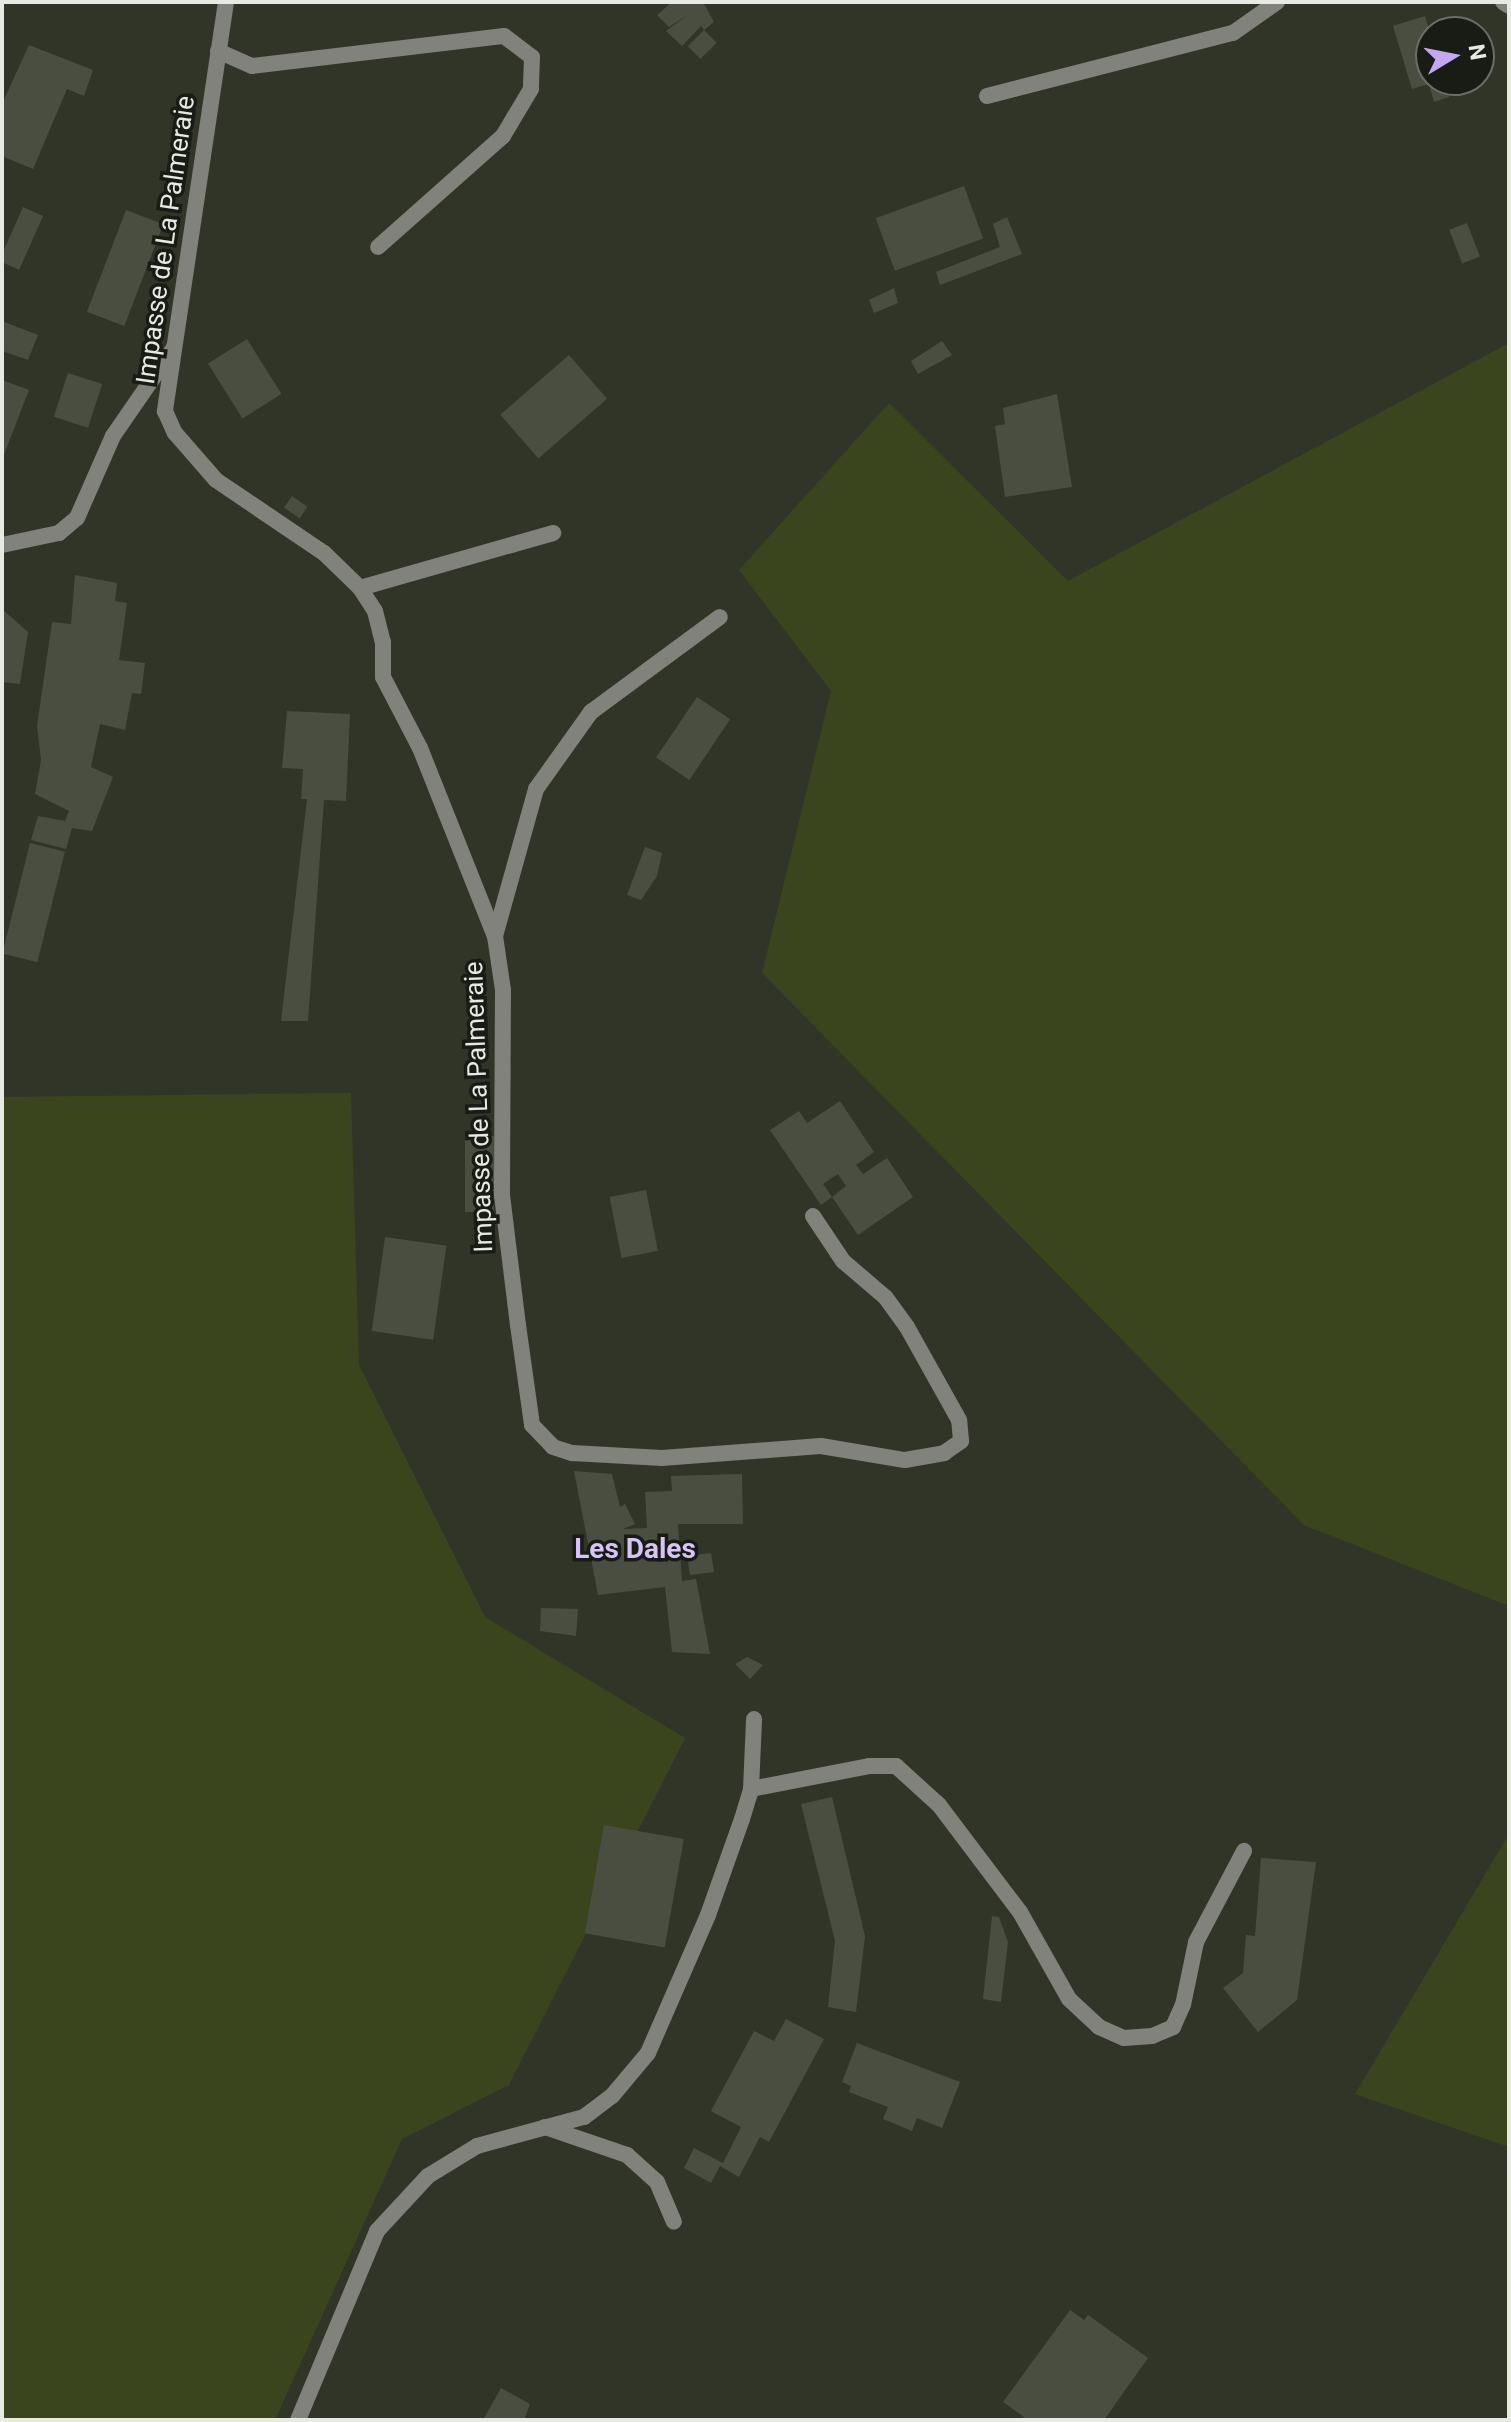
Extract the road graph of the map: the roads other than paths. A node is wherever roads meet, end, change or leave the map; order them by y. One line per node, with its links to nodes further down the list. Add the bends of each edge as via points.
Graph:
1 (226, 2): 5 (street, Impasse de La Palmeraie)
2 (1277, 2): 6 (street, via 1233,33)
3 (1503, 2): 4 (street)
4 (1509, 6)
5 (218, 51): 7 (street, via 252,66 504,36 532,57 531,89 503,136); 8 (street, Impasse de La Palmeraie)
6 (987, 96)
7 (378, 247)
8 (176, 345): 10 (street, via 113,436 77,518 59,533); 11 (street, Impasse de La Palmeraie, via 165,411 175,433 216,480 324,553)
9 (553, 533): 11 (street)
10 (2, 545)
11 (360, 588): 13 (street, Impasse de La Palmeraie, via 375,611 383,642 383,677 420,748)
12 (720, 617): 13 (street, via 591,712 536,789)
13 (495, 936): 14 (street, Impasse de La Palmeraie, via 503,990 502,1195 532,1425 553,1447 572,1453 717,1456 821,1446 905,1460 944,1453 961,1441 959,1420 900,1317 843,1261)
14 (813, 1216)
15 (754, 1719): 16 (street)
16 (751, 1789): 17 (street, via 869,1766 896,1766 939,1805 1020,1912 1069,1999 1099,2027 1124,2038 1152,2036 1173,2027 1196,1942); 18 (street, via 708,1915 648,2053 612,2096 584,2117)
17 (1244, 1851)
18 (544, 2126): 19 (street, via 627,2155 657,2182); 20 (street, via 477,2146 428,2176 377,2231)
19 (674, 2222)
20 (298, 2420)

